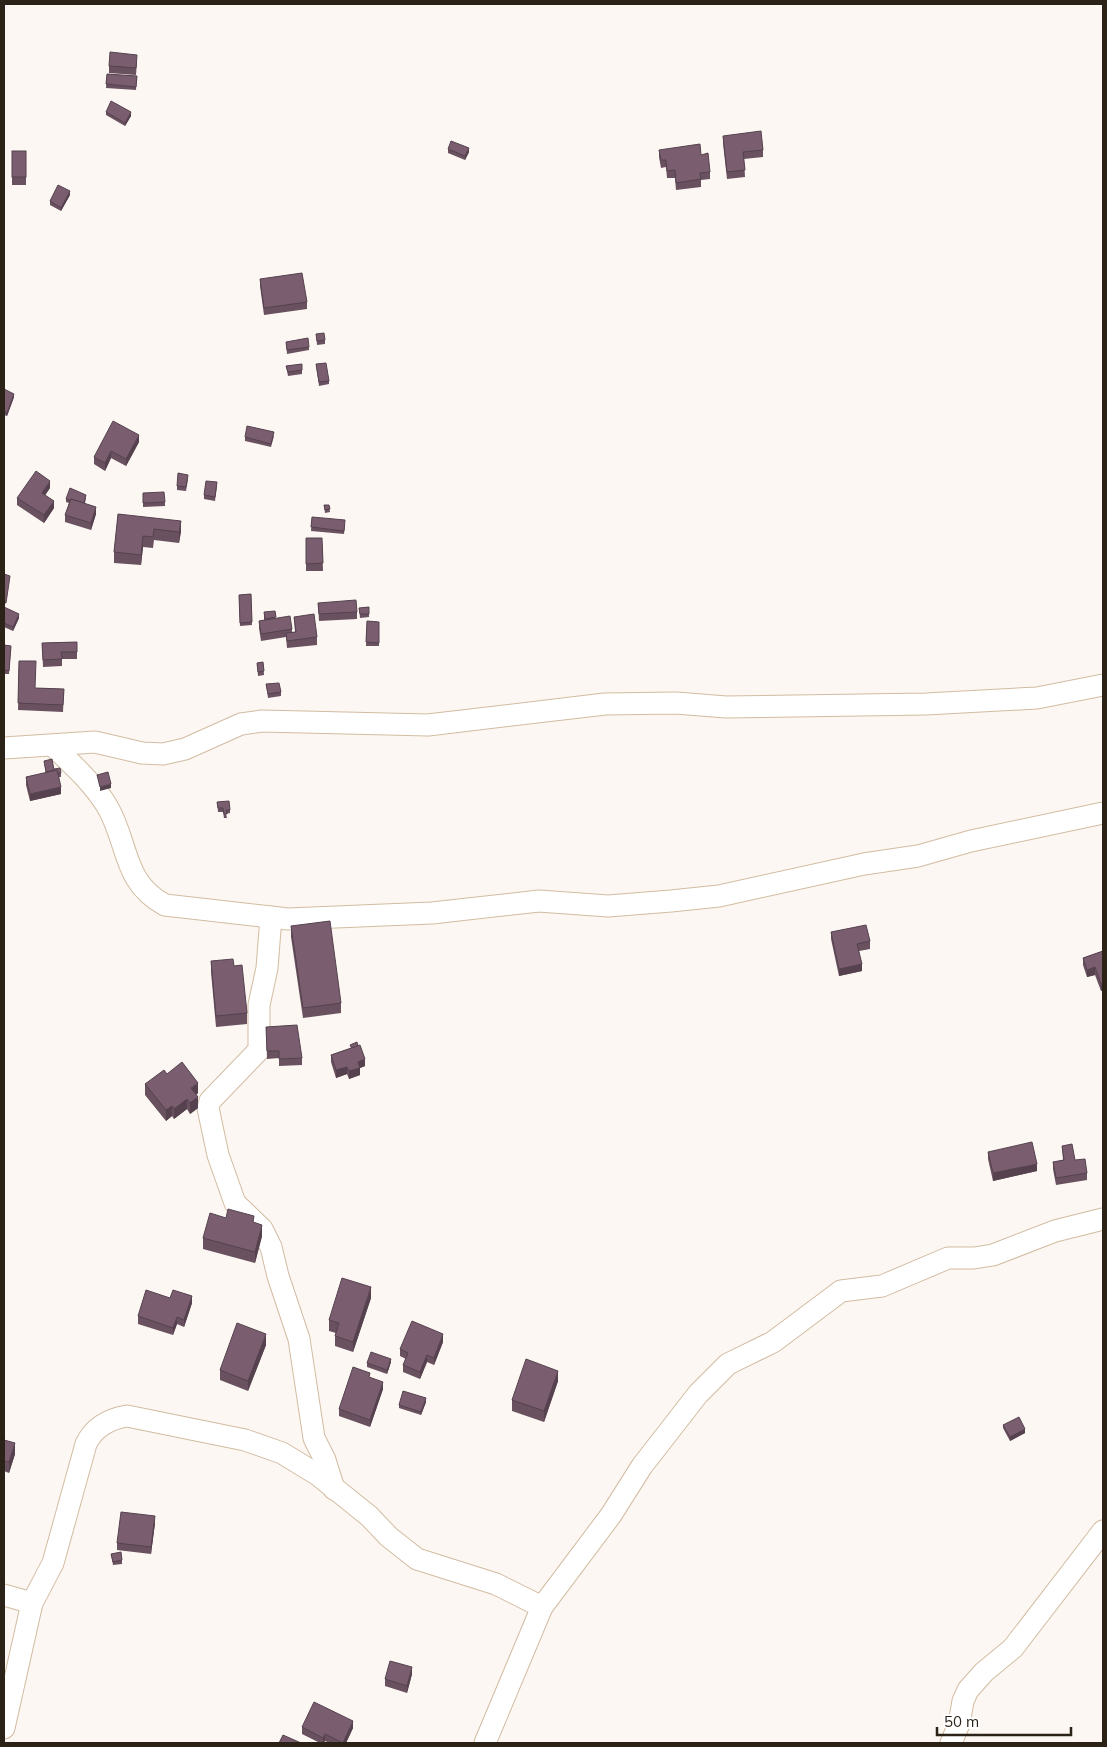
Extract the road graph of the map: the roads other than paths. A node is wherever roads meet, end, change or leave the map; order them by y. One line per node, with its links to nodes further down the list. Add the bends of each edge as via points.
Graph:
1 (1103, 685): 2 (street, via 1037,698 926,704 726,707 676,703 605,704 428,726 262,721 241,724 185,749 163,754 95,742)
2 (53, 746): 3 (street); 5 (street, via 104,802 132,872 150,897 165,905)
3 (4, 748)
4 (1103, 814): 5 (street, via 719,896 608,906 539,901 432,913)
5 (271, 917): 7 (street, via 267,968 259,1005 259,1050 210,1101 208,1108 218,1156 235,1203 262,1229 271,1247 299,1339 314,1438)
6 (1103, 1219): 11 (street, via 1055,1231 993,1255 948,1258 882,1286 841,1291 773,1342 728,1364 698,1394 642,1466 611,1515)
7 (334, 1489): 10 (street, via 282,1453 246,1440 127,1416 116,1418 91,1433 86,1444 53,1563); 11 (street, via 417,1558 496,1584)
8 (1103, 1531): 14 (street, via 1013,1648 968,1690 962,1701 960,1724)
9 (4, 1595): 10 (street)
10 (32, 1603): 12 (street)
11 (542, 1607): 13 (street)
12 (4, 1728)
13 (485, 1743)
14 (951, 1743)

